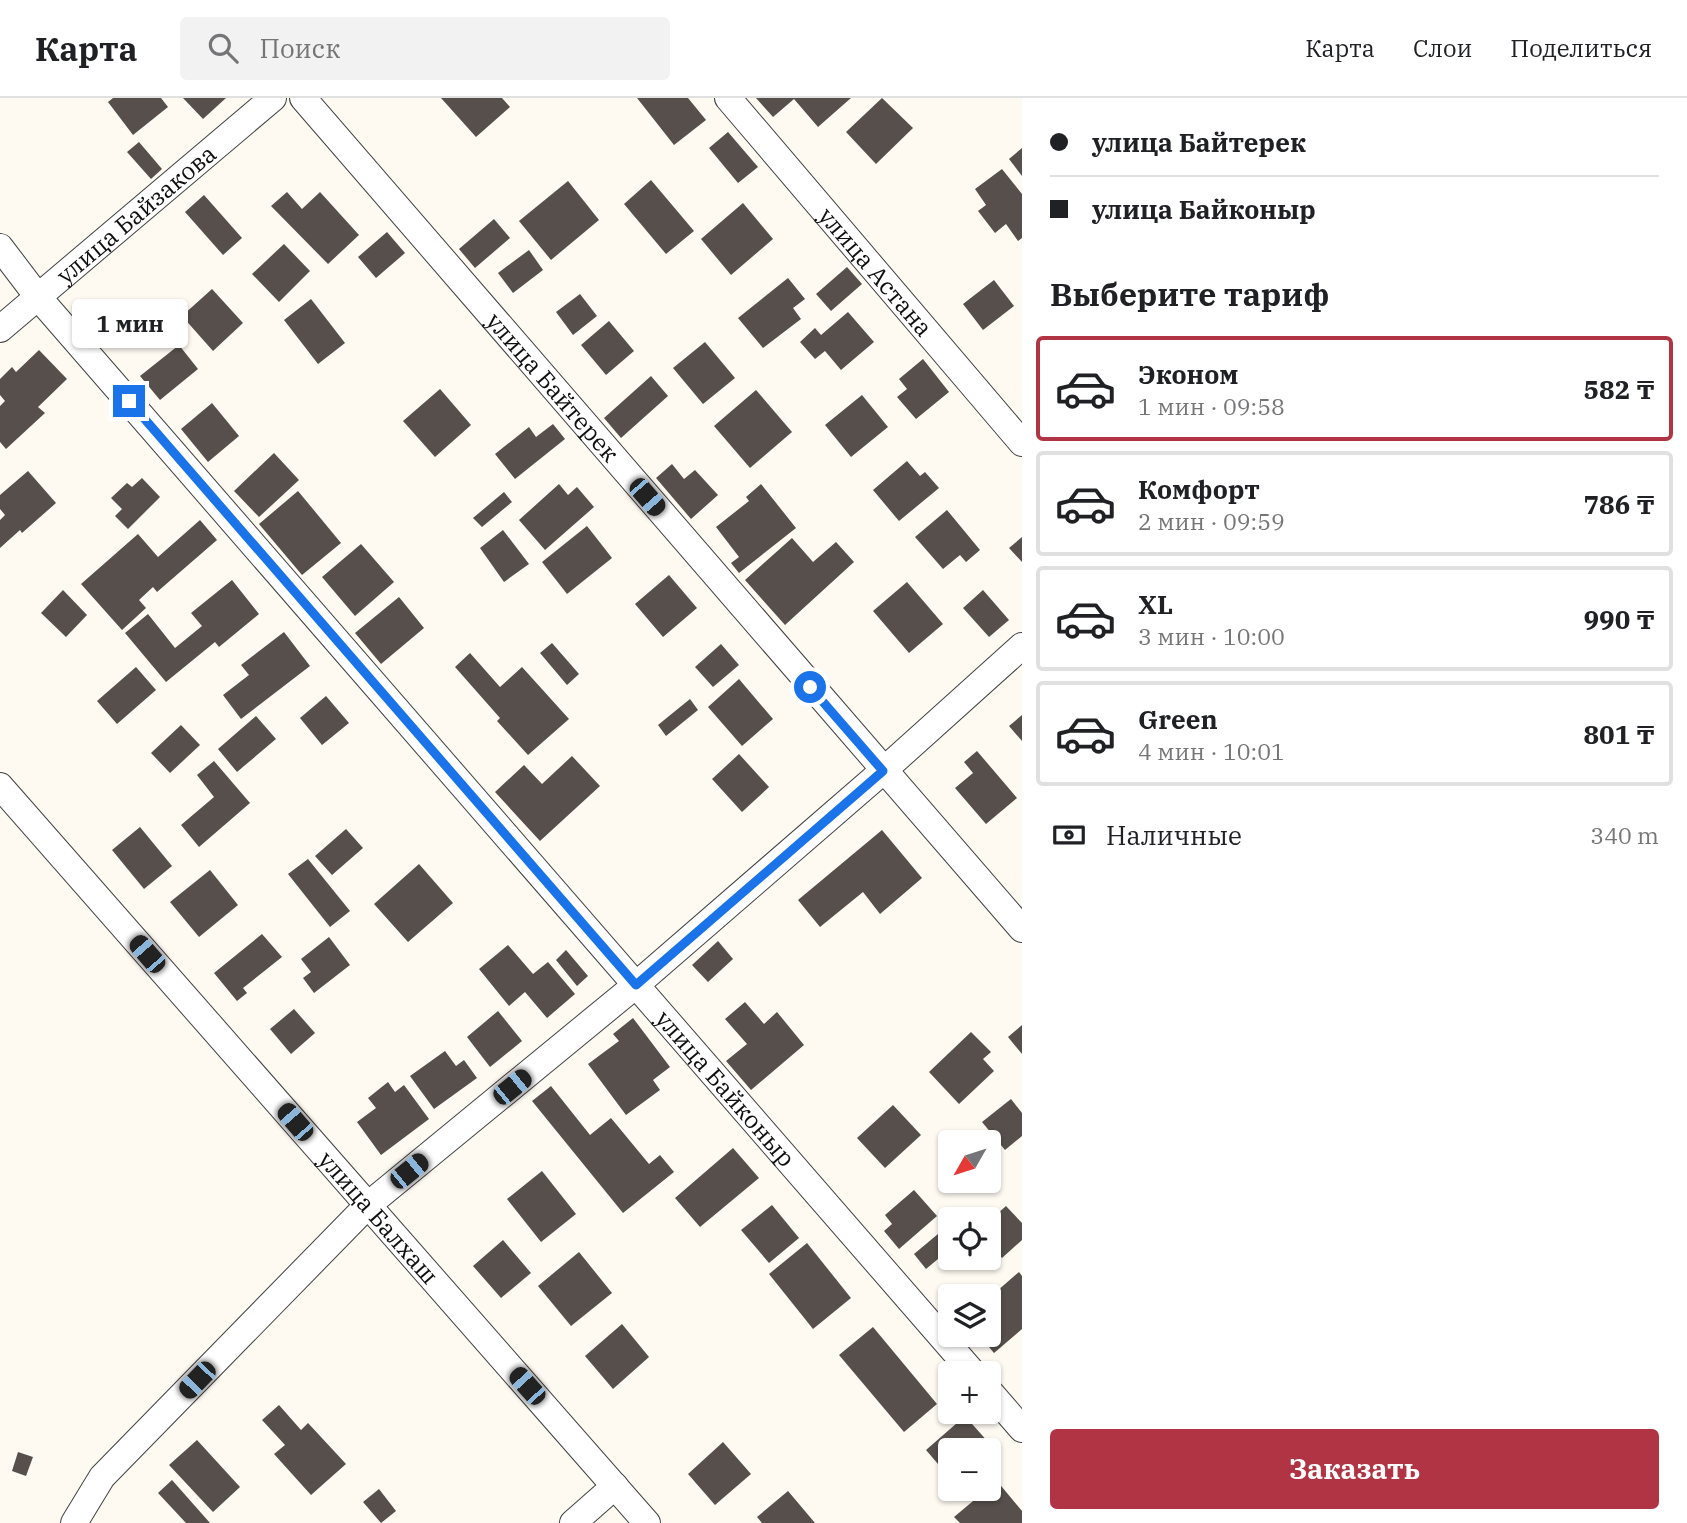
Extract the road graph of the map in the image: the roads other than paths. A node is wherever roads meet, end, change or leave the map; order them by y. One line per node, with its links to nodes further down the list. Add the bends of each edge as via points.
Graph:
1 (273, 98): 5 (street, улица Байзакова)
2 (303, 98): 9 (street, улица Байтерек)
3 (728, 98): 7 (street, улица Астана)
4 (0, 247): 5 (street, улица Байконыр)
5 (38, 297): 6 (street, улица Байзакова); 12 (street, улица Байконыр)
6 (0, 329)
7 (1022, 443)
8 (1022, 646): 9 (street)
9 (883, 771): 11 (street, улица Байтерек); 12 (street)
10 (0, 786): 13 (street, улица Балхаш)
11 (1022, 929)
12 (636, 985): 13 (street); 14 (street, улица Байконыр)
13 (368, 1205): 17 (street, улица Балхаш); 18 (street, via 102,1477)
14 (963, 1361)
15 (1001, 1405): 16 (street)
16 (1022, 1429)
17 (615, 1486): 19 (street); 20 (street, улица Балхаш)
18 (74, 1523)
19 (573, 1523)
20 (647, 1523)

